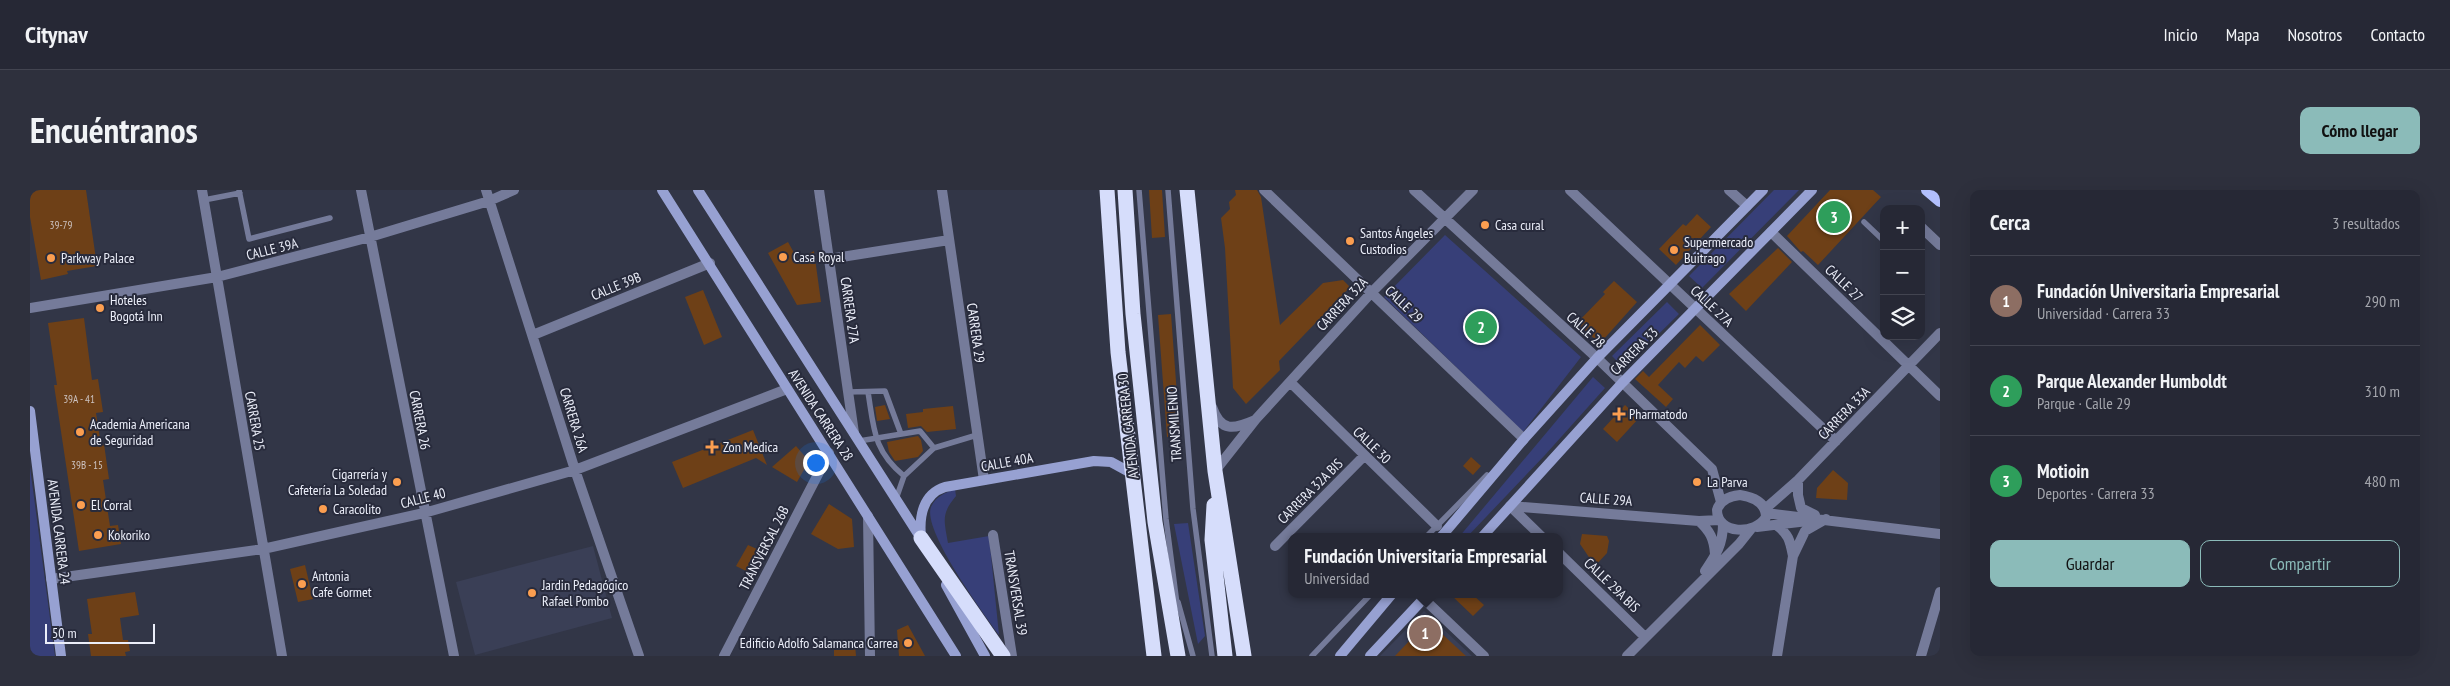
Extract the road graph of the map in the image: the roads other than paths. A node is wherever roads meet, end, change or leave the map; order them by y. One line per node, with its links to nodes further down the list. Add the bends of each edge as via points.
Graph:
1 (361, 190): 32 (street, CARRERA 26)
2 (486, 190): 23 (street, CARRERA 26A)
3 (514, 190): 23 (street, CALLE 39A)
4 (662, 190): 36 (main road, AVENIDA CARRERA 28)
5 (698, 190): 57 (main road, AVENIDA CARRERA 28)
6 (819, 190): 35 (street, CARRERA 27A)
7 (942, 190): 33 (street, CARRERA 29)
8 (1107, 190): 66 (highway, AVENIDA CARRERA 30, via 1118,352)
9 (1125, 190): 78 (highway, AVENIDA CARRERA 30, via 1133,314)
10 (1139, 190): 96 (lane, TRANSMILENIO)
11 (1168, 190): 118 (lane, TRANSMILENIO, via 1193,508)
12 (1264, 190): 39 (street, CALLE 29)
13 (1414, 190): 27 (street, CALLE 28)
14 (1473, 190): 27 (street, CARRERA 32A)
15 (1570, 190): 38 (street, CALLE 27A)
16 (1729, 190): 25 (street)
17 (1763, 190): 25 (main road, CARRERA 33)
18 (1812, 190): 30 (main road, CARRERA 33)
19 (1927, 190): 24 (main road)
20 (240, 192): 22 (lane); 26 (lane, via 249,239)
21 (1188, 194): 52 (highway)
22 (203, 195): 37 (street, CARRERA 25)
23 (490, 201): 32 (street, CALLE 39A); 43 (street, CARRERA 26A)
24 (1940, 201)
25 (1747, 206): 38 (main road, CARRERA 33)
26 (330, 218)
27 (1444, 220): 39 (street, CARRERA 32A); 44 (street, CALLE 28)
28 (1864, 222): 31 (lane)
29 (1925, 231): 34 (street)
30 (1771, 232): 41 (main road, CARRERA 33); 45 (street, CALLE 27)
31 (1880, 236)
32 (370, 237): 37 (street, CALLE 39A); 74 (street, CARRERA 26)
33 (949, 240): 35 (street); 56 (street, CARRERA 29)
34 (1940, 245)
35 (829, 259): 49 (street, CARRERA 27A)
36 (710, 263): 43 (street, CALLE 39B); 48 (main road, AVENIDA CARRERA 28)
37 (217, 277): 40 (street, CALLE 39A); 91 (street, CARRERA 25)
38 (1669, 284): 41 (street, CALLE 27A); 44 (main road, CARRERA 33)
39 (1372, 292): 46 (street, CARRERA 32A); 59 (street, CALLE 29)
40 (30, 308)
41 (1696, 309): 47 (main road, CARRERA 33); 60 (street, CALLE 27A)
42 (1940, 333): 45 (street, CARRERA 33A)
43 (533, 335): 64 (street, CARRERA 26A)
44 (1597, 358): 47 (street, CALLE 28); 59 (main road, CARRERA 33)
45 (1909, 365): 51 (street, CALLE 27); 60 (street, CARRERA 33A)
46 (1290, 382): 54 (street, CARRERA 32A); 63 (street, CALLE 30)
47 (1622, 383): 71 (street, CALLE 28, via 1712,469); 72 (main road, CARRERA 33)
48 (787, 389): 62 (main road, AVENIDA CARRERA 28); 64 (street, CALLE 40)
49 (848, 392): 50 (lane); 57 (street, CARRERA 27A)
50 (868, 392): 55 (lane, via 886,391); 58 (lane)
51 (1940, 396)
52 (1208, 397): 54 (street, via 1215,416 1223,425 1240,426); 65 (highway)
53 (30, 411): 95 (main road, AVENIDA CARRERA 24)
54 (1256, 419): 65 (street, CARRERA 32A)
55 (901, 434): 58 (lane); 61 (lane, via 920,431)
56 (977, 434): 61 (lane); 68 (street, CARRERA 29)
57 (857, 437): 58 (lane); 70 (main road, AVENIDA CARRERA 28)
58 (876, 438): 67 (lane, via 889,463)
59 (1524, 438): 81 (lane); 84 (main road, CARRERA 33)
60 (1836, 440): 69 (street, CARRERA 33A)
61 (934, 448): 67 (lane)
62 (830, 453): 75 (main road, AVENIDA CARRERA 28); 109 (street, TRANSVERSAL 26B)
63 (1364, 456): 81 (street, CALLE 30); 90 (street, CARRERA 32A BIS)
64 (575, 470): 74 (street, CALLE 40); 108 (street, CARRERA 26A)
65 (1215, 471): 119 (highway, via 1212,540); 120 (highway)
66 (1133, 474): 68 (main road, CALLE 40A, via 1104,461); 104 (highway, AVENIDA CARRERA 30)
67 (904, 476): 70 (lane)
68 (984, 480): 89 (main road, CALLE 40A, via 934,492 920,517)
69 (1798, 480): 73 (street, CARRERA 33A); 76 (street, via 1801,508)
70 (896, 499): 89 (main road, AVENIDA CARRERA 28)
71 (1721, 502): 73 (street, via 1744,495); 79 (street, via 1717,510)
72 (1510, 506): 77 (street, CALLE 29A); 85 (main road, CARRERA 33); 86 (street)
73 (1765, 511): 76 (street); 82 (street, via 1763,523)
74 (424, 513): 91 (street, CALLE 40); 107 (street, CARRERA 26)
75 (868, 516): 110 (street); 111 (main road, AVENIDA CARRERA 28)
76 (1826, 519): 80 (street); 87 (street); 93 (street, via 1805,531)
77 (1699, 521): 79 (street, CALLE 29A); 92 (street, via 1710,531)
78 (1155, 522): 104 (highway); 115 (highway, AVENIDA CARRERA 30)
79 (1721, 522): 82 (street, via 1733,528); 92 (street, via 1723,539)
80 (1776, 525): 82 (street); 93 (street, via 1790,539)
81 (1437, 526): 83 (lane)
82 (1754, 528): 97 (street)
83 (1430, 533)
84 (1444, 533)
85 (1486, 533)
86 (1538, 533)
87 (1940, 534)
88 (993, 535): 114 (street, TRANSVERSAL 39)
89 (921, 538): 112 (main road, AVENIDA CARRERA 28); 113 (highway)
90 (1275, 546)
91 (263, 549): 95 (street, CALLE 40); 106 (street, CARRERA 25)
92 (1715, 556): 97 (street)
93 (1792, 556): 126 (street)
94 (1563, 557): 103 (street, CALLE 29A BIS)
95 (51, 579): 105 (main road, AVENIDA CARRERA 24)
96 (1174, 590): 116 (lane, TRANSMILENIO); 117 (lane, TRANSMILENIO)
97 (1692, 590): 103 (street)
98 (1940, 592): 127 (street)
99 (1367, 598): 121 (lane)
100 (1389, 598): 122 (main road)
101 (1424, 598): 123 (main road)
102 (1428, 598): 124 (street)
103 (1645, 637): 125 (street)
104 (1154, 654)
105 (61, 656)
106 (282, 656)
107 (454, 656)
108 (639, 656)
109 (724, 656)
110 (870, 656)
111 (956, 656)
112 (985, 656)
113 (1003, 656)
114 (1012, 656)
115 (1178, 656)
116 (1184, 656)
117 (1193, 656)
118 (1212, 656)
119 (1225, 656)
120 (1244, 656)
121 (1312, 656)
122 (1340, 656)
123 (1370, 656)
124 (1484, 656)
125 (1627, 656)
126 (1777, 656)
127 (1921, 656)

